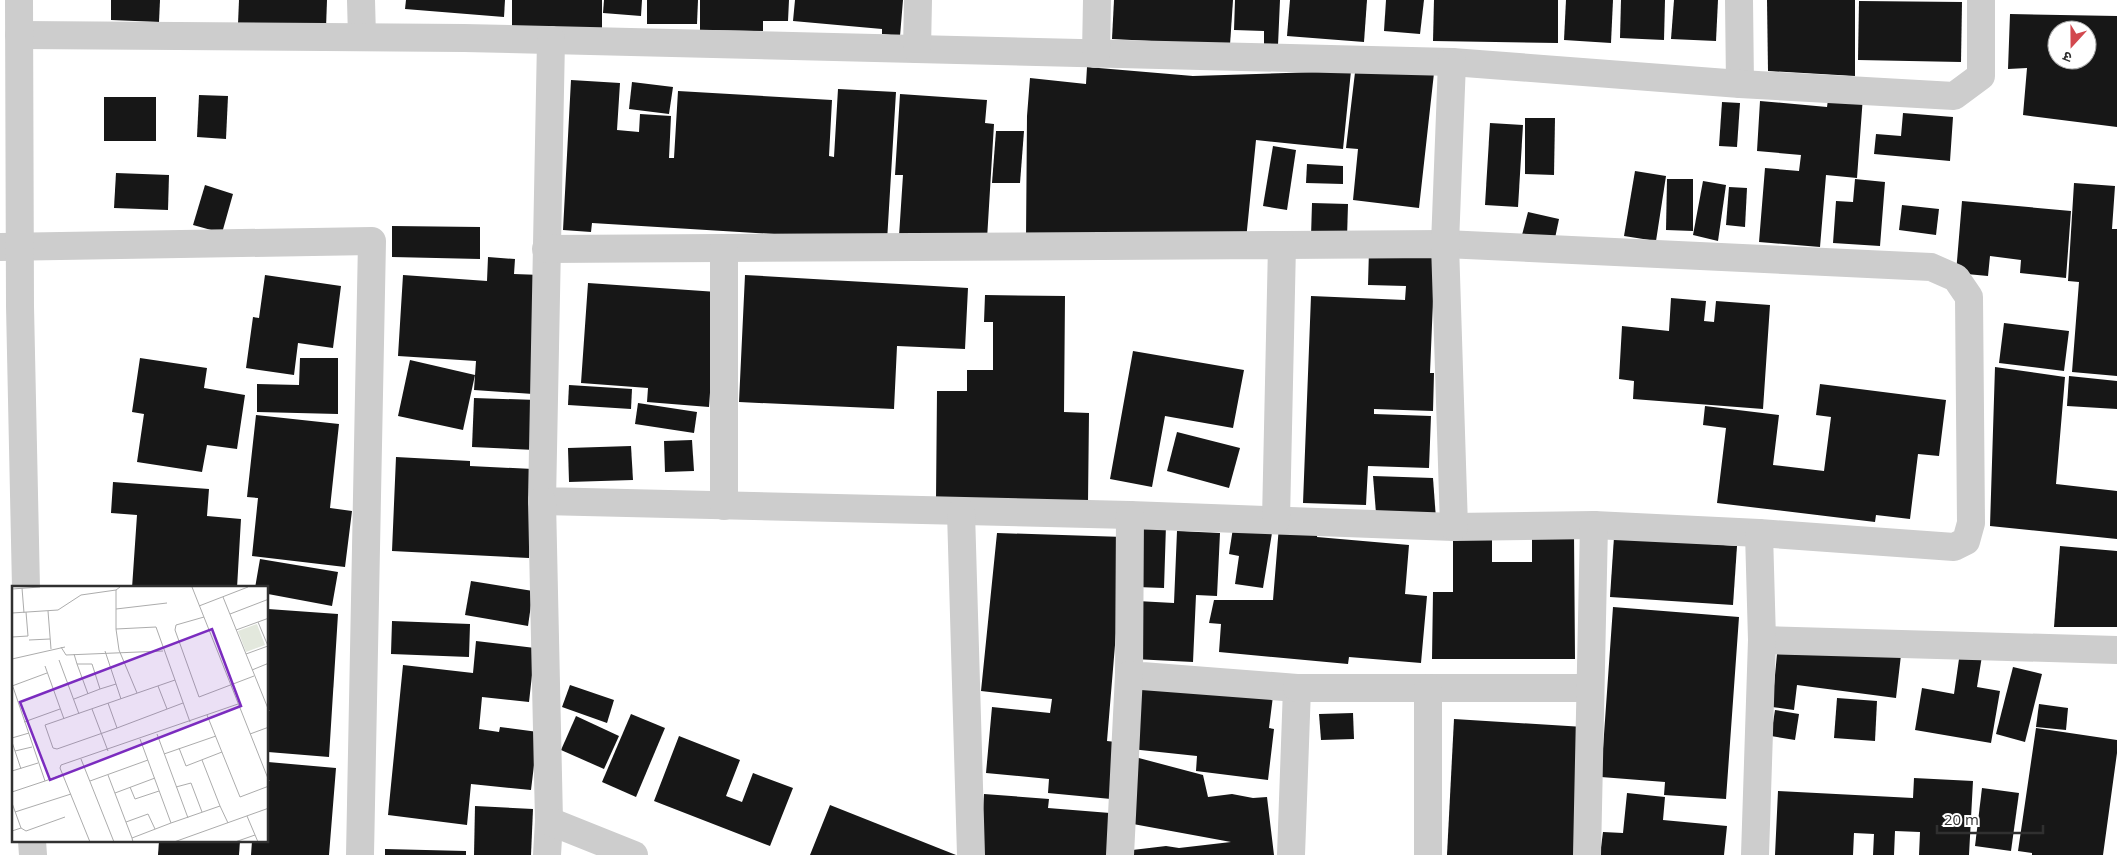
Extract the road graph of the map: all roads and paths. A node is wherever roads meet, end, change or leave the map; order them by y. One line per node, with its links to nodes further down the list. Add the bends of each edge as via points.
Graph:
1 (19, 0): 7 (street)
2 (361, 0): 8 (street)
3 (918, 0): 10 (street)
4 (1097, 0): 11 (street)
5 (1739, 0): 13 (street)
6 (1981, 0): 13 (street, via 1980,76 1954,96)
7 (19, 35): 8 (street); 16 (street)
8 (362, 37): 9 (street)
9 (551, 40): 10 (street); 18 (street)
10 (917, 49): 11 (street)
11 (1096, 54): 12 (street)
12 (1452, 62): 13 (street); 14 (street)
13 (1740, 84)
14 (1445, 244): 15 (street); 25 (street); 26 (street, via 1931,267 1956,278 1969,297 1971,523 1966,541 1954,547)
15 (1282, 245): 17 (street); 23 (street)
16 (10, 247): 27 (street); 37 (street, via 372,241)
17 (724, 248): 18 (street); 20 (street)
18 (546, 249): 19 (street)
19 (542, 501): 20 (street); 34 (street)
20 (724, 506): 21 (street)
21 (961, 512): 22 (street); 40 (street)
22 (1130, 515): 23 (street); 30 (street)
23 (1276, 520): 25 (street)
24 (1594, 525): 25 (street); 26 (street); 33 (street)
25 (1454, 527)
26 (1759, 533): 28 (street)
27 (26, 586)
28 (1762, 640): 29 (street); 45 (street)
29 (2117, 650)
30 (1129, 675): 31 (street); 41 (street)
31 (1297, 688): 32 (street); 42 (street)
32 (1428, 688): 33 (street); 43 (street)
33 (1589, 688): 44 (street)
34 (549, 821): 38 (street); 39 (street)
35 (32, 842): 36 (street)
36 (32, 855)
37 (360, 855)
38 (547, 855)
39 (634, 855)
40 (971, 855)
41 (1120, 855)
42 (1291, 855)
43 (1428, 855)
44 (1587, 855)
45 (1755, 855)

